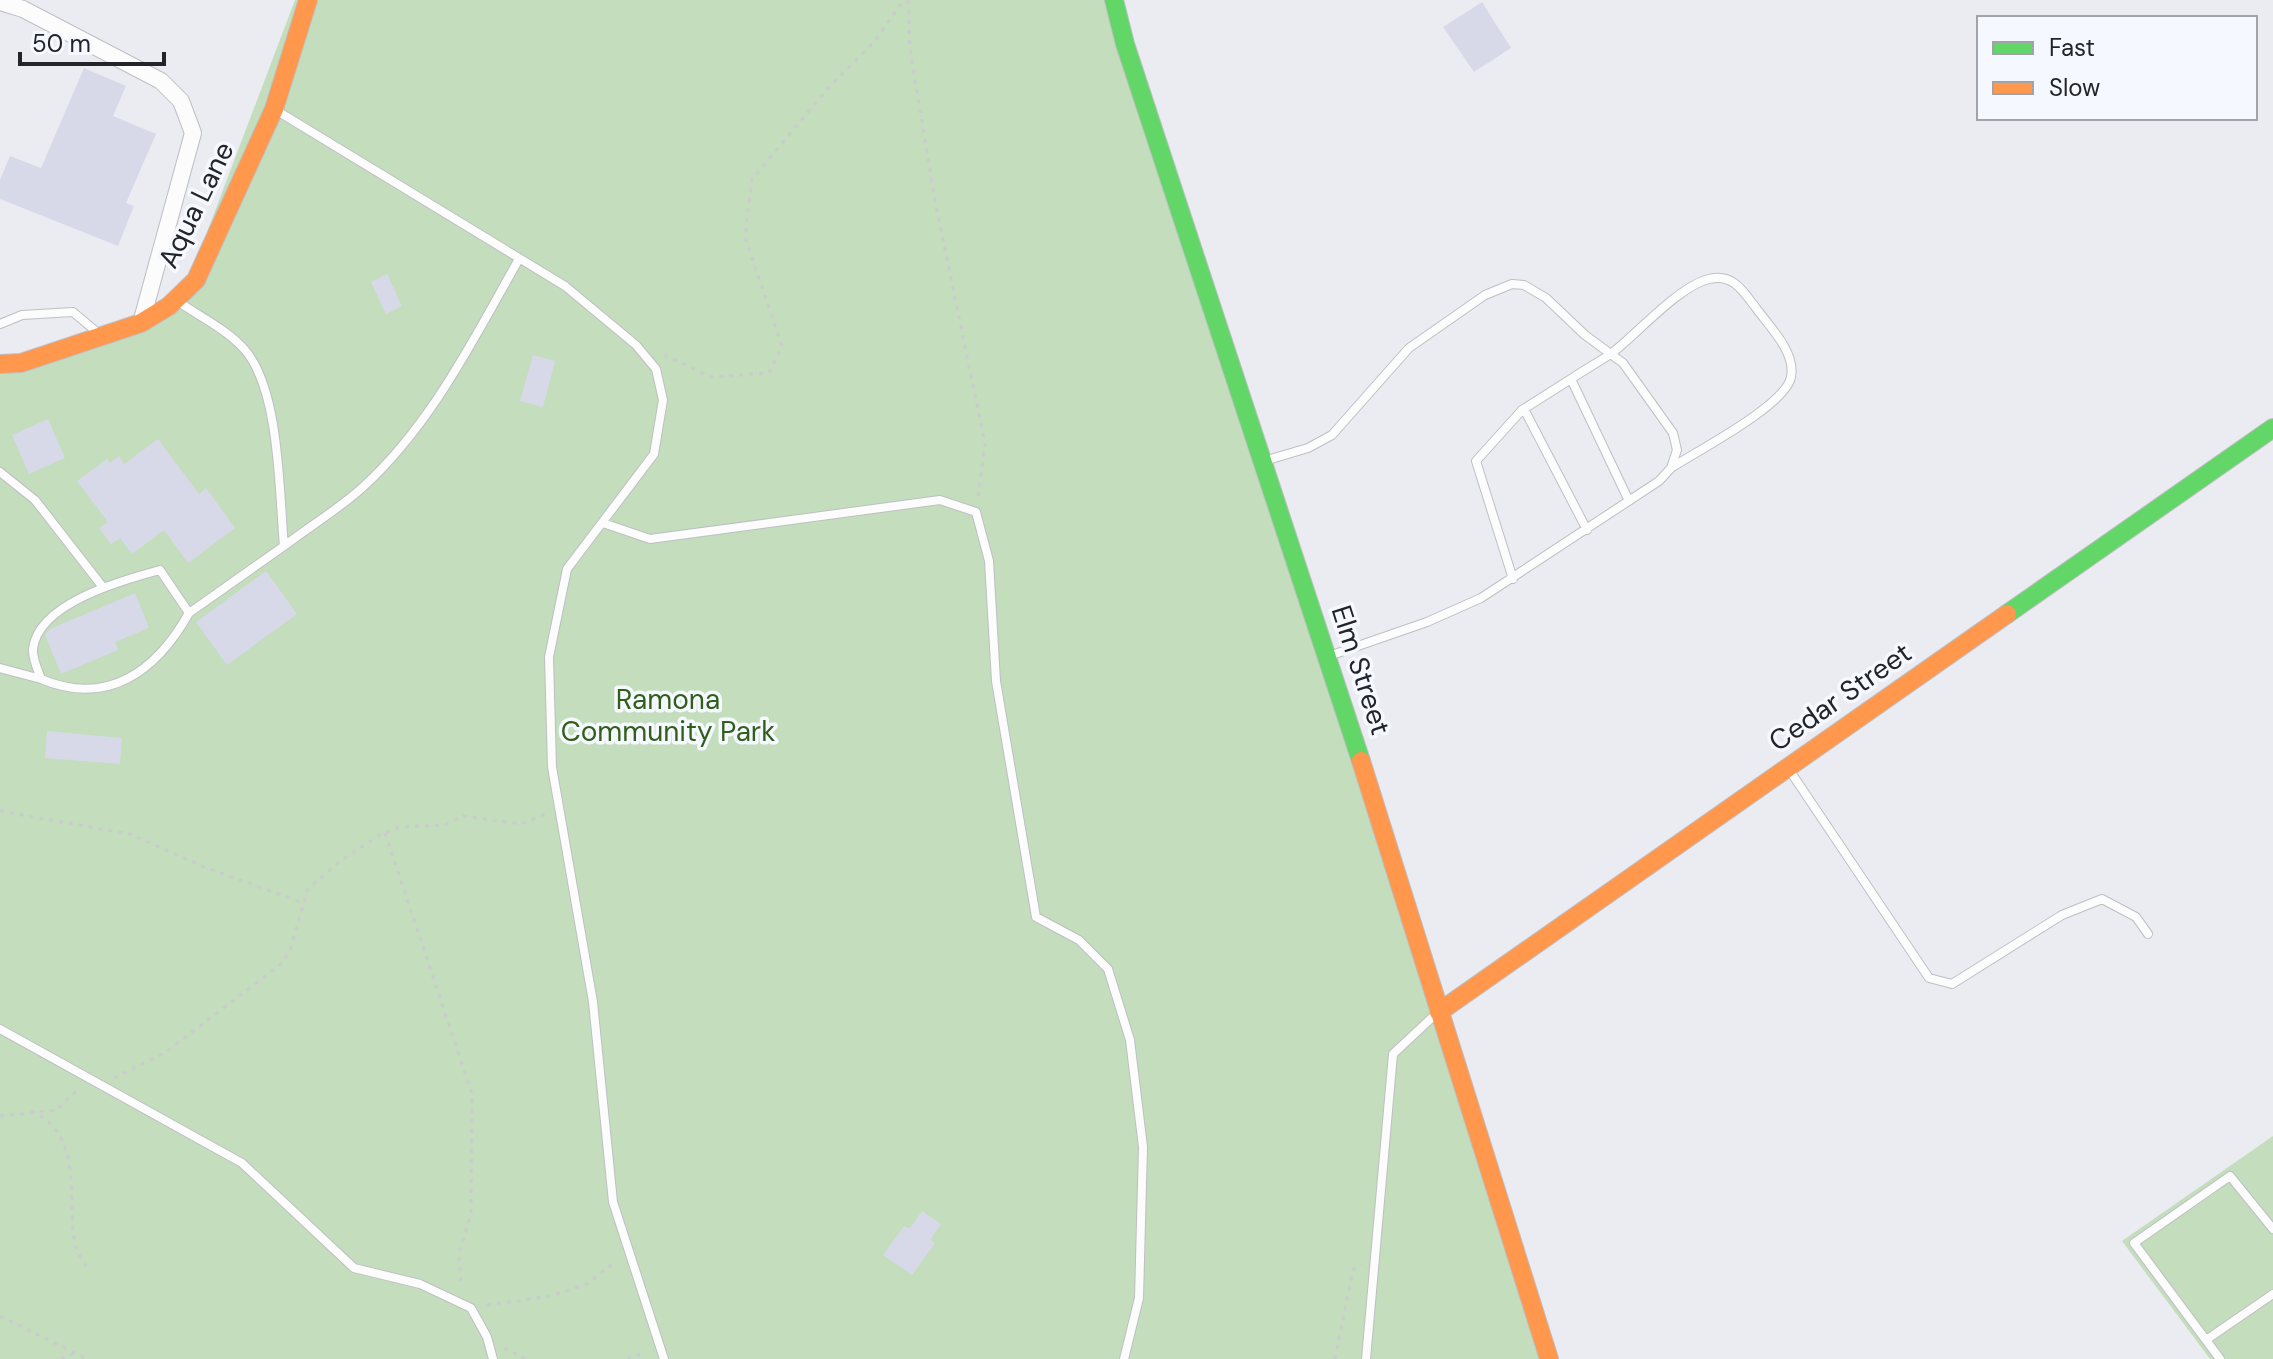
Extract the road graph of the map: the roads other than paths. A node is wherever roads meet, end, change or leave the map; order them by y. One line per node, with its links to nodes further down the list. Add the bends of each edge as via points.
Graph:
1 (308, 0): 4 (street, Aqua Lane)
2 (1114, 0): 15 (street, Elm Street)
3 (0, 2): 7 (street, via 161,81 181,101 193,133)
4 (274, 109): 5 (lane); 6 (street, Aqua Lane, via 196,280)
5 (519, 259): 19 (lane, via 565,286 636,345 656,369 663,400 654,454); 21 (lane, via 462,361 398,451 362,487)
6 (175, 299): 7 (street, Aqua Lane); 21 (lane, via 244,348 258,367 269,393)
7 (141, 323): 9 (street, Aqua Lane)
8 (0, 324): 9 (lane, via 22,315 73,312)
9 (102, 336): 11 (street, Aqua Lane, via 21,363)
10 (1610, 354): 12 (lane); 15 (lane, via 1534,289 1512,284 1485,295 1409,348 1332,435); 16 (lane, via 1623,363 1673,433 1677,450); 16 (lane, via 1685,293 1707,279 1725,278 1738,284 1784,346 1792,376 1786,390)
11 (0, 364)
12 (1571, 379): 13 (lane); 18 (lane)
13 (1524, 409): 20 (lane); 22 (lane, via 1476,461)
14 (2273, 428): 28 (street, Cedar Street)
15 (1263, 462): 25 (street, Elm Street)
16 (1671, 468): 18 (lane)
17 (0, 472): 23 (lane, via 35,500)
18 (1629, 501): 20 (lane)
19 (603, 523): 36 (lane, via 567,569 549,657 552,767 593,1002 613,1202); 37 (lane, via 650,539 940,500 976,512 989,561 996,681 1036,917 1079,940 1108,969 1130,1040 1143,1147 1139,1298)
20 (1587, 530): 22 (lane)
21 (284, 546): 24 (lane)
22 (1513, 579): 25 (lane, via 1427,622)
23 (102, 586): 24 (lane, via 160,570); 27 (lane, via 37,631 32,652)
24 (189, 613): 27 (lane, via 133,679 101,689 67,690)
25 (1328, 657): 30 (street, Elm Street)
26 (0, 668): 27 (lane)
27 (41, 679)
28 (1787, 768): 29 (lane, via 1929,978 1939,983 1952,984 2062,915 2102,899 2136,917); 30 (street, Cedar Street)
29 (2148, 934)
30 (1439, 1012): 38 (lane, via 1393,1054); 39 (street, Elm Street)
31 (0, 1029): 35 (lane, via 242,1163 354,1268 420,1284 471,1308)
32 (2273, 1229): 34 (lane, via 2230,1176 2134,1243)
33 (2273, 1294): 34 (lane)
34 (2206, 1340): 40 (lane)
35 (493, 1359)
36 (664, 1359)
37 (1124, 1359)
38 (1366, 1359)
39 (1549, 1359)
40 (2220, 1359)

